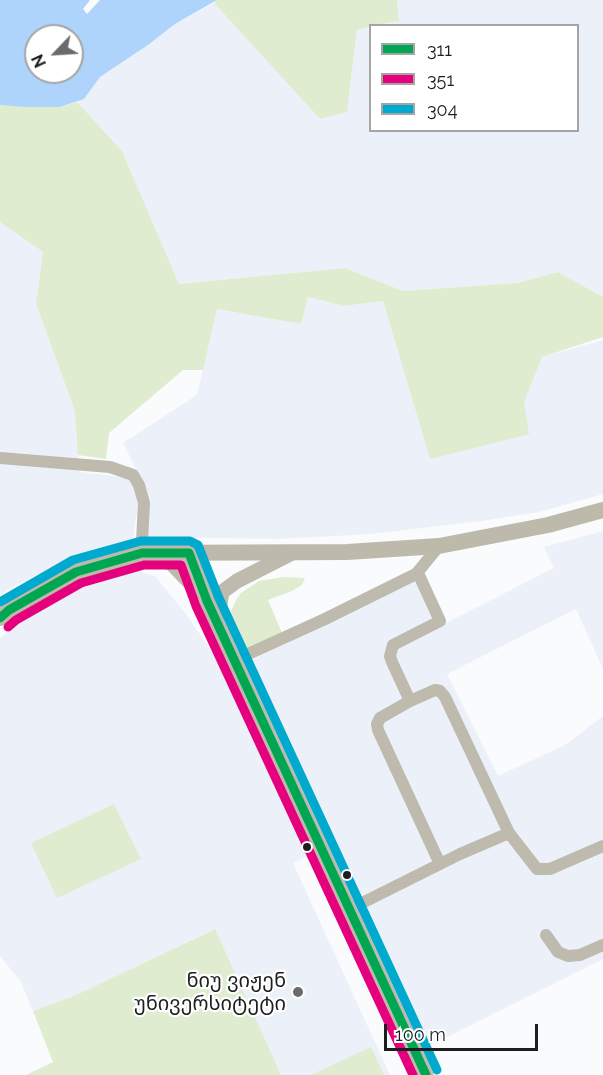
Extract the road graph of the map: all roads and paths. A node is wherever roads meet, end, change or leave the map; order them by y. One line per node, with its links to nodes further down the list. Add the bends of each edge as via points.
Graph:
1 (0, 458): 4 (street, via 110,467 133,475 144,504 142,541)
2 (603, 510): 3 (main road)
3 (438, 546): 6 (main road); 7 (street)
4 (150, 553): 5 (main road); 8 (street, via 172,564); 9 (main road, via 76,572)
5 (189, 553): 6 (main road); 8 (street)
6 (292, 553): 10 (street, via 222,592)
7 (418, 573): 11 (street); 12 (street, via 440,621 393,645 390,656)
8 (207, 601): 10 (street)
9 (0, 618)
10 (217, 622): 11 (street)
11 (235, 660): 16 (street)
12 (410, 701): 13 (street, via 435,690 443,693); 15 (street, via 380,718 378,730)
13 (509, 833): 14 (street, via 533,865 542,870); 15 (street)
14 (603, 846)
15 (440, 864): 16 (street)
16 (350, 909): 19 (street)
17 (546, 935): 18 (street, via 558,952 568,956)
18 (603, 945)
19 (426, 1075)

